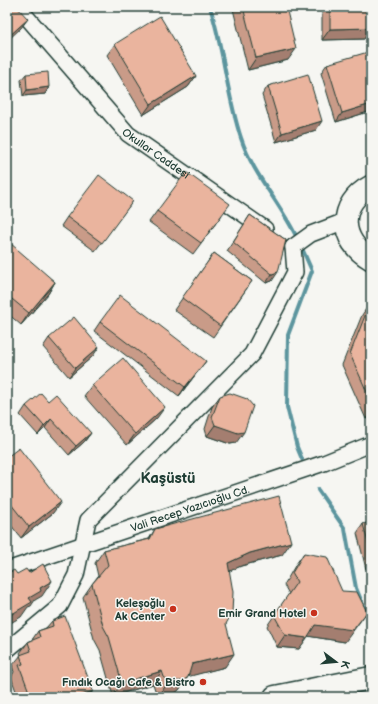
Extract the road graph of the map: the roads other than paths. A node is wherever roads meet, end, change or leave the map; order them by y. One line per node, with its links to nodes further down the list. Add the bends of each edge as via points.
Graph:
1 (18, 7): 4 (street, Okullar Caddesi, via 128,134)
2 (371, 186): 3 (street, via 350,203)
3 (345, 221): 4 (street, via 311,234); 5 (street, via 349,236 360,253)
4 (293, 247): 7 (street, via 295,272 252,354 88,520)
5 (371, 259)
6 (371, 444): 7 (street, Vali Recep Yazıcıoğlu Cd., via 324,463)
7 (84, 544): 8 (street, Vali Recep Yazıcıoğlu Cd.); 9 (street, via 76,575 60,606)
8 (7, 570)
9 (7, 650)
10 (371, 678): 11 (highway)
11 (275, 697)

